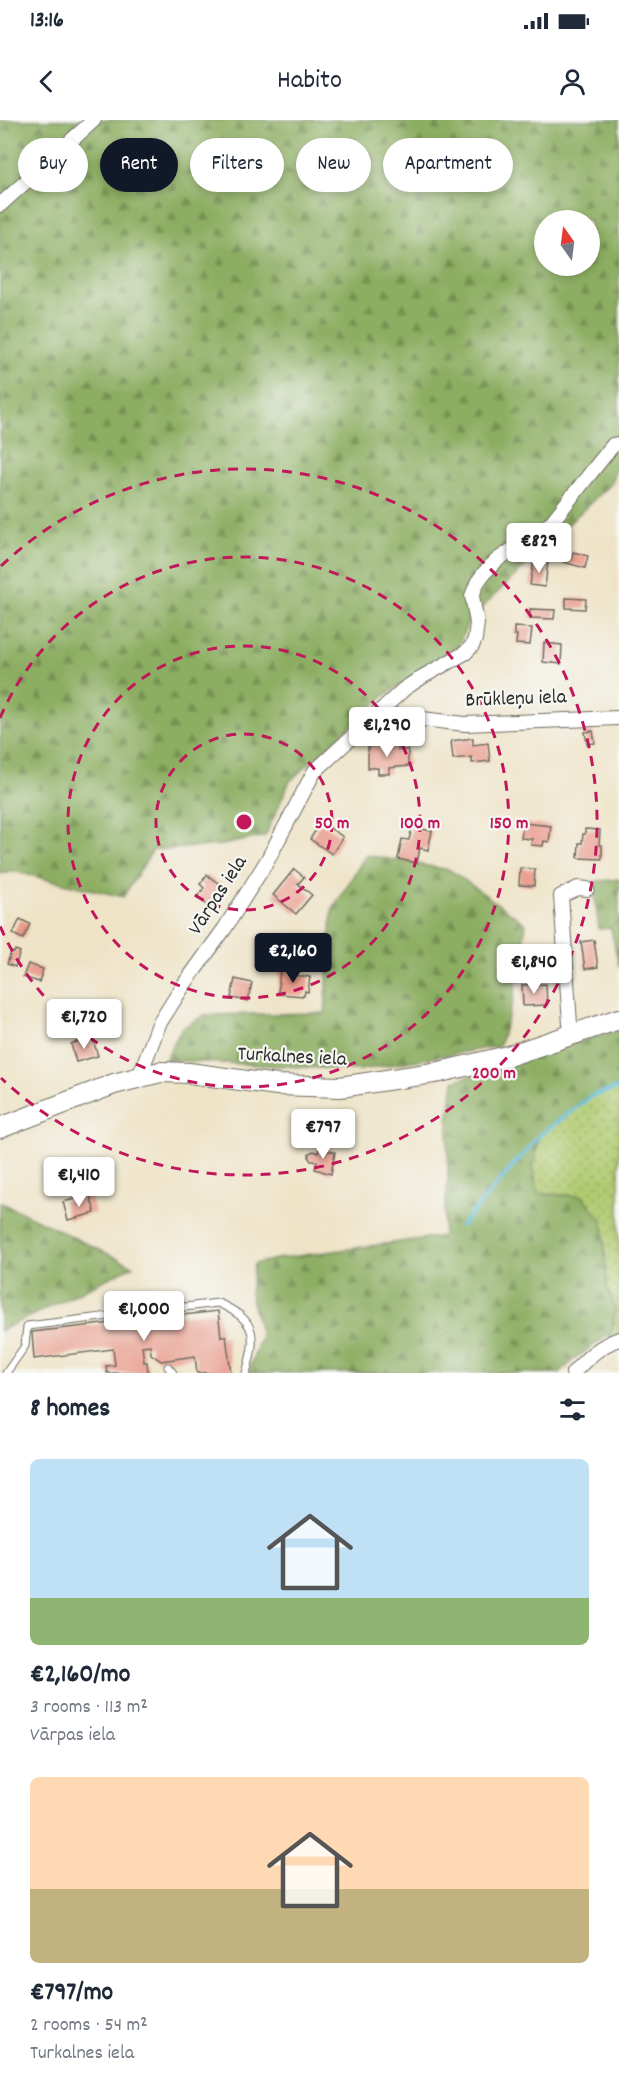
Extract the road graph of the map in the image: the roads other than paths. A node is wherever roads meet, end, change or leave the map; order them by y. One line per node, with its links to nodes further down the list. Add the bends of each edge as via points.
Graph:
1 (94, 120): 2 (street)
2 (0, 205)
3 (619, 444): 4 (street, Vārpas iela, via 613,446 550,524 496,560 484,573 472,596 477,623 472,646 404,689)
4 (379, 714): 5 (street, Brūkleņu iela, via 465,724); 9 (street, Vārpas iela, via 314,772 280,840 159,1024)
5 (619, 718)
6 (587, 889): 8 (street, via 578,888 561,896)
7 (619, 1019): 8 (main road, Turkalnes iela)
8 (573, 1033): 9 (main road, Turkalnes iela, via 508,1056 440,1072 340,1087 277,1085 189,1073)
9 (143, 1075): 10 (main road, Turkalnes iela)
10 (0, 1128)
11 (619, 1340): 14 (street, via 592,1353)
12 (6, 1373): 13 (lane, via 25,1346 27,1326 218,1304 238,1312 251,1328 254,1347)
13 (246, 1373)
14 (573, 1373)

